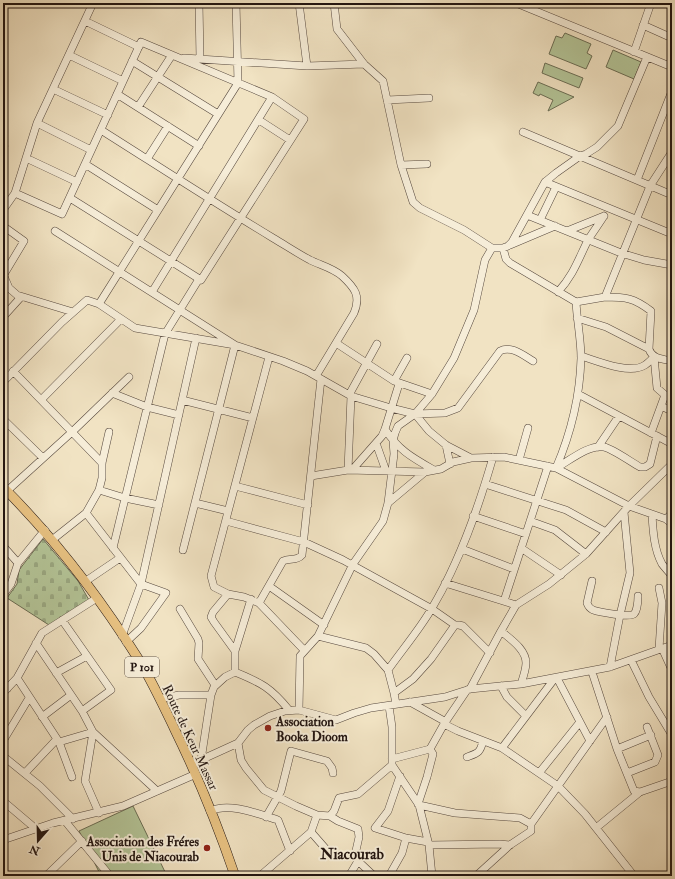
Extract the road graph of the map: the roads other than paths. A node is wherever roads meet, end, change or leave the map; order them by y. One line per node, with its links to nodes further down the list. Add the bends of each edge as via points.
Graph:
1 (93, 3): 8 (street)
2 (199, 3): 16 (street)
3 (236, 3): 18 (street)
4 (299, 3): 20 (street)
5 (334, 3): 19 (street, via 337,28)
6 (516, 3): 12 (street)
7 (651, 3): 9 (street)
8 (85, 20): 11 (street); 13 (street)
9 (643, 24): 10 (street); 12 (street)
10 (672, 38)
11 (138, 47): 14 (street, via 141,42); 17 (street)
12 (634, 52): 15 (street)
13 (69, 55): 23 (street); 25 (street)
14 (175, 56): 16 (street); 22 (street); 24 (street)
15 (647, 57): 21 (street); 44 (street, via 618,126 597,146)
16 (200, 59): 18 (street)
17 (132, 61): 22 (street); 23 (street)
18 (238, 61): 20 (street); 24 (street)
19 (364, 64): 20 (street); 31 (street, via 383,81)
20 (307, 66)
21 (672, 67)
22 (158, 77): 32 (street); 33 (street)
23 (123, 81): 27 (street)
24 (238, 83): 28 (street); 33 (street)
25 (53, 89): 34 (street); 36 (street)
26 (672, 91): 30 (street)
27 (117, 94): 32 (street); 34 (street)
28 (272, 97): 35 (street); 40 (street, via 304,119)
29 (429, 98): 31 (street)
30 (671, 99): 51 (street)
31 (387, 100): 49 (street)
32 (138, 107): 37 (street)
33 (218, 114): 41 (street)
34 (108, 115): 38 (street)
35 (259, 120): 40 (street); 59 (street)
36 (37, 123): 42 (street); 45 (street)
37 (168, 126): 41 (street); 46 (street)
38 (101, 130): 42 (street); 46 (street)
39 (523, 132): 44 (street)
40 (290, 140): 65 (street)
41 (198, 146): 50 (street)
42 (92, 150): 47 (street)
43 (671, 154): 54 (street)
44 (580, 156): 51 (street); 53 (street)
45 (26, 158): 52 (street); 56 (street)
46 (147, 159): 50 (street)
47 (85, 164): 52 (street); 61 (street)
48 (427, 164): 49 (street)
49 (401, 166): 76 (street, via 413,202)
50 (178, 178): 59 (street); 61 (street)
51 (637, 180): 54 (street)
52 (77, 182): 58 (street)
53 (545, 182): 55 (street); 63 (street)
54 (650, 186): 57 (street); 66 (street)
55 (556, 187): 62 (street); 67 (street)
56 (15, 193): 58 (street, via 62,214); 60 (street)
57 (672, 195)
58 (70, 198): 74 (street)
59 (210, 198): 65 (street); 78 (street)
60 (3, 210)
61 (158, 210): 74 (street)
62 (615, 211): 64 (street); 66 (street)
63 (527, 215): 67 (street); 75 (street, via 512,242)
64 (604, 216): 71 (street); 73 (street)
65 (240, 218): 82 (street, via 201,280); 96 (street, via 310,260 326,266 352,287 357,296 357,304)
66 (635, 219): 72 (street); 77 (street)
67 (540, 220): 69 (street)
68 (3, 226): 81 (street, via 24,241)
69 (555, 226): 71 (street); 75 (street)
70 (55, 231): 80 (street)
71 (567, 231): 73 (street)
72 (672, 234)
73 (588, 240): 77 (street); 84 (street, via 568,281)
74 (139, 241): 78 (street); 80 (street)
75 (506, 247): 76 (street); 84 (street, via 506,259 510,263)
76 (492, 248): 113 (street, via 485,260 474,310 454,358)
77 (622, 253): 79 (street); 86 (street)
78 (171, 261): 82 (street); 83 (street)
79 (672, 265)
80 (119, 272): 83 (street); 88 (street)
81 (3, 275): 85 (street, via 9,288)
82 (199, 278): 89 (street)
83 (152, 292): 89 (street)
84 (558, 292): 87 (street)
85 (21, 297): 90 (street); 91 (street)
86 (605, 297): 87 (street); 99 (street, via 633,299 651,311)
87 (576, 302): 92 (street)
88 (99, 304): 90 (street, via 87,300); 93 (street)
89 (180, 310): 94 (street); 98 (street)
90 (73, 312): 107 (street)
91 (3, 317)
92 (577, 318): 99 (street, via 606,327); 100 (street)
93 (121, 319): 94 (street, via 136,328); 117 (street)
94 (165, 334): 95 (street); 120 (street)
95 (196, 338): 98 (street); 118 (street)
96 (336, 342): 106 (street); 109 (street)
97 (377, 344): 106 (street)
98 (235, 346): 101 (street); 122 (street)
99 (649, 349): 102 (street)
100 (581, 356): 102 (street, via 622,368 644,366); 114 (street)
101 (269, 357): 109 (street); 127 (street)
102 (654, 357): 105 (street); 116 (street, via 657,388)
103 (407, 358): 111 (street)
104 (533, 361): 124 (street, via 510,348 505,348 500,351 458,408 445,413)
105 (672, 361)
106 (366, 363): 111 (street); 115 (street)
107 (13, 372): 110 (street); 117 (street)
108 (129, 376): 112 (street)
109 (318, 377): 115 (street); 152 (street)
110 (3, 382)
111 (396, 382): 113 (street); 121 (street)
112 (112, 393): 120 (street); 131 (street)
113 (432, 394): 124 (street)
114 (578, 394): 126 (street); 146 (street, via 564,449)
115 (350, 395): 121 (street); 148 (street)
116 (668, 395): 119 (street)
117 (41, 400): 131 (street)
118 (182, 400): 122 (street); 125 (street)
119 (661, 406): 123 (street); 133 (street)
120 (147, 407): 125 (street); 157 (street)
121 (391, 408): 124 (street); 130 (street)
122 (219, 410): 127 (street); 159 (street)
123 (672, 411)
124 (415, 414): 134 (street, via 398,426); 137 (street, via 429,431)
125 (178, 415): 161 (street)
126 (619, 416): 133 (street); 138 (street)
127 (253, 418): 154 (street)
128 (3, 419): 140 (street)
129 (528, 428): 142 (street)
130 (385, 429): 134 (street); 135 (street)
131 (72, 432): 140 (street); 143 (street)
132 (109, 432): 143 (street)
133 (654, 434): 136 (street); 138 (street, via 650,464 645,467 640,467)
134 (393, 441): 149 (street, via 409,455); 150 (street, via 394,454)
135 (376, 443): 148 (street); 150 (street)
136 (672, 444)
137 (446, 445): 141 (street); 144 (street)
138 (598, 446): 146 (street)
139 (493, 457): 141 (street); 142 (street); 153 (street)
140 (43, 458): 155 (street)
141 (471, 458): 144 (street)
142 (519, 460): 145 (street)
143 (102, 463): 156 (street)
144 (450, 464): 149 (street)
145 (548, 466): 146 (street); 158 (street)
146 (556, 468): 163 (street)
147 (670, 468): 163 (street)
148 (350, 470): 150 (street); 152 (street)
149 (434, 470): 151 (street)
150 (389, 471): 151 (street); 160 (street)
151 (425, 472): 160 (street)
152 (311, 476): 162 (street)
153 (485, 484): 158 (street); 169 (street)
154 (235, 486): 162 (street); 164 (street)
155 (5, 489): 174 (main road, Route de Keur Massar / P 101)
156 (99, 490): 157 (street); 166 (street)
157 (125, 498): 161 (street); 180 (street)
158 (536, 501): 172 (street); 175 (street, via 566,510)
159 (195, 503): 164 (street); 183 (street)
160 (388, 503): 187 (street, via 383,521)
161 (158, 505): 194 (street)
162 (308, 505): 178 (street)
163 (629, 506): 165 (street); 168 (street)
164 (228, 511): 171 (street)
165 (624, 512): 175 (street); 207 (street, via 630,573)
166 (86, 513): 177 (street); 180 (street)
167 (672, 513): 170 (street)
168 (652, 515): 170 (street); 190 (street, via 657,550 662,564)
169 (473, 516): 176 (street); 182 (street)
170 (666, 519): 173 (street)
171 (226, 521): 178 (street); 197 (street, via 211,582 214,587)
172 (530, 521): 176 (street); 184 (street, via 555,530)
173 (672, 524)
174 (45, 530): 177 (main road, Route de Keur Massar / P 101); 186 (street)
175 (606, 532): 184 (street)
176 (526, 534): 181 (street)
177 (52, 540): 191 (main road, Route de Keur Massar / P 101)
178 (304, 542): 187 (street); 195 (street, via 302,555 295,560 283,560)
179 (3, 546): 186 (street)
180 (112, 548): 185 (street)
181 (521, 548): 188 (street); 189 (street)
182 (462, 549): 188 (street); 193 (street)
183 (183, 550)
184 (586, 554): 189 (street)
185 (120, 558): 191 (street); 194 (street)
186 (18, 563): 198 (street, via 11,584)
187 (353, 564): 206 (street); 209 (street)
188 (514, 569): 202 (street)
189 (561, 575): 204 (street)
190 (672, 576)
191 (86, 581): 200 (main road, Route de Keur Massar / P 101)
192 (592, 581): 207 (street, via 587,603 589,608)
193 (446, 583): 202 (street); 206 (street)
194 (141, 584): 213 (street); 213 (street, via 166,593 135,634)
195 (269, 586): 203 (street); 209 (street)
196 (659, 588): 216 (street, via 662,603)
197 (228, 594): 201 (street); 218 (street, via 213,612 212,617)
198 (3, 595)
199 (638, 596): 207 (street, via 635,613)
200 (97, 598): 208 (street); 213 (main road, Route de Keur Massar / P 101)
201 (251, 599): 203 (street); 218 (street)
202 (504, 601): 204 (street)
203 (259, 603): 217 (street)
204 (516, 605): 211 (street)
205 (180, 608): 231 (street, via 198,639 198,660)
206 (432, 609): 210 (street); 223 (street)
207 (620, 615): 222 (street)
208 (62, 620): 214 (street, via 42,633); 220 (street)
209 (324, 625): 212 (street)
210 (455, 625): 219 (street, via 463,626); 236 (street, via 431,659)
211 (501, 631): 219 (street); 232 (street, via 525,655 526,663)
212 (318, 636): 217 (street); 223 (street, via 366,648)
213 (124, 639): 240 (main road, Route de Keur Massar / P 101)
214 (36, 643): 227 (street); 228 (street)
215 (672, 645): 216 (street)
216 (661, 649): 221 (street); 224 (street)
217 (304, 650): 244 (street, via 299,658)
218 (235, 651): 225 (street)
219 (490, 653): 234 (street)
220 (87, 656): 227 (street); 245 (street, via 112,690)
221 (631, 660): 222 (street); 251 (street)
222 (610, 668): 226 (street)
223 (388, 670): 236 (street)
224 (672, 670)
225 (235, 672): 231 (street); 243 (street, via 267,687)
226 (592, 672): 229 (street); 248 (street)
227 (56, 673): 237 (street)
228 (17, 678): 235 (street); 239 (street)
229 (556, 678): 232 (street); 246 (street); 250 (street)
230 (3, 681): 235 (street)
231 (215, 684): 238 (street)
232 (521, 684): 233 (street)
233 (500, 686): 234 (street); 246 (street, via 506,696)
234 (469, 689): 241 (street); 252 (street)
235 (5, 691)
236 (394, 693): 242 (street)
237 (71, 695): 245 (street); 247 (street)
238 (211, 695): 240 (street, via 178,695); 267 (street)
239 (29, 698): 247 (street); 258 (street)
240 (160, 699): 269 (main road, Route de Keur Massar / P 101)
241 (410, 702): 242 (street); 252 (street)
242 (392, 705): 244 (street, via 371,708 336,720); 268 (street)
243 (289, 710): 244 (street); 261 (street, via 254,725)
244 (300, 710)
245 (82, 711): 254 (street)
246 (526, 716): 262 (street)
247 (42, 717): 259 (street)
248 (607, 717): 257 (street); 264 (street)
249 (672, 720): 251 (street)
250 (580, 722): 257 (street); 272 (street)
251 (664, 722): 256 (street)
252 (445, 723): 260 (street); 263 (street)
253 (647, 727): 255 (street)
254 (93, 732): 259 (street); 279 (street); 285 (street, via 85,781)
255 (651, 735): 264 (street); 273 (street, via 658,755 655,762)
256 (672, 735)
257 (590, 740): 278 (street)
258 (3, 741)
259 (58, 741): 270 (street); 276 (street)
260 (483, 741): 262 (street); 266 (street, via 478,753)
261 (238, 743): 267 (street); 281 (street, via 241,760 246,768 264,790)
262 (502, 748): 272 (street)
263 (430, 749): 268 (street); 283 (street, via 433,754)
264 (617, 749): 273 (street)
265 (3, 756): 270 (street)
266 (467, 758)
267 (201, 760): 269 (street)
268 (392, 762): 275 (street); 287 (street, via 358,794 339,798)
269 (192, 764): 274 (main road, Route de Keur Massar / P 101)
270 (25, 773): 289 (street)
271 (333, 773): 281 (street, via 327,761 291,751)
272 (539, 773): 278 (street)
273 (627, 773): 280 (street, via 634,791)
274 (196, 774): 279 (street); 284 (main road, Route de Keur Massar / P 101)
275 (400, 776): 283 (street); 295 (street, via 388,811 375,828)
276 (72, 777)
277 (672, 781): 280 (street)
278 (558, 786): 291 (street); 292 (street)
279 (157, 791): 285 (street)
280 (640, 792): 292 (street)
281 (278, 797): 286 (street); 288 (street)
282 (3, 801): 293 (street)
283 (418, 805): 291 (street, via 455,813 520,818); 298 (street)
284 (210, 811): 288 (street, via 218,807 244,810); 305 (main road, Route de Keur Massar / P 101)
285 (99, 813): 289 (street)
286 (317, 816): 287 (street); 294 (street)
287 (330, 816): 302 (street, via 358,829 355,855)
288 (266, 817): 301 (street, via 278,820)
289 (73, 819): 290 (street)
290 (65, 821): 293 (street); 297 (street)
291 (531, 824): 299 (street, via 531,831)
292 (596, 828): 312 (street)
293 (36, 829): 296 (street)
294 (311, 832): 300 (street); 301 (street)
295 (406, 838): 298 (street); 309 (street, via 402,854)
296 (3, 840)
297 (82, 841): 303 (street); 304 (street)
298 (429, 843): 299 (street); 310 (street)
299 (510, 845): 311 (street)
300 (325, 848)
301 (290, 851): 306 (street)
302 (358, 861): 307 (street); 308 (street)
303 (46, 876)
304 (110, 876)
305 (235, 876)
306 (260, 876)
307 (349, 876)
308 (374, 876)
309 (388, 876)
310 (432, 876)
311 (476, 876)
312 (634, 876)

